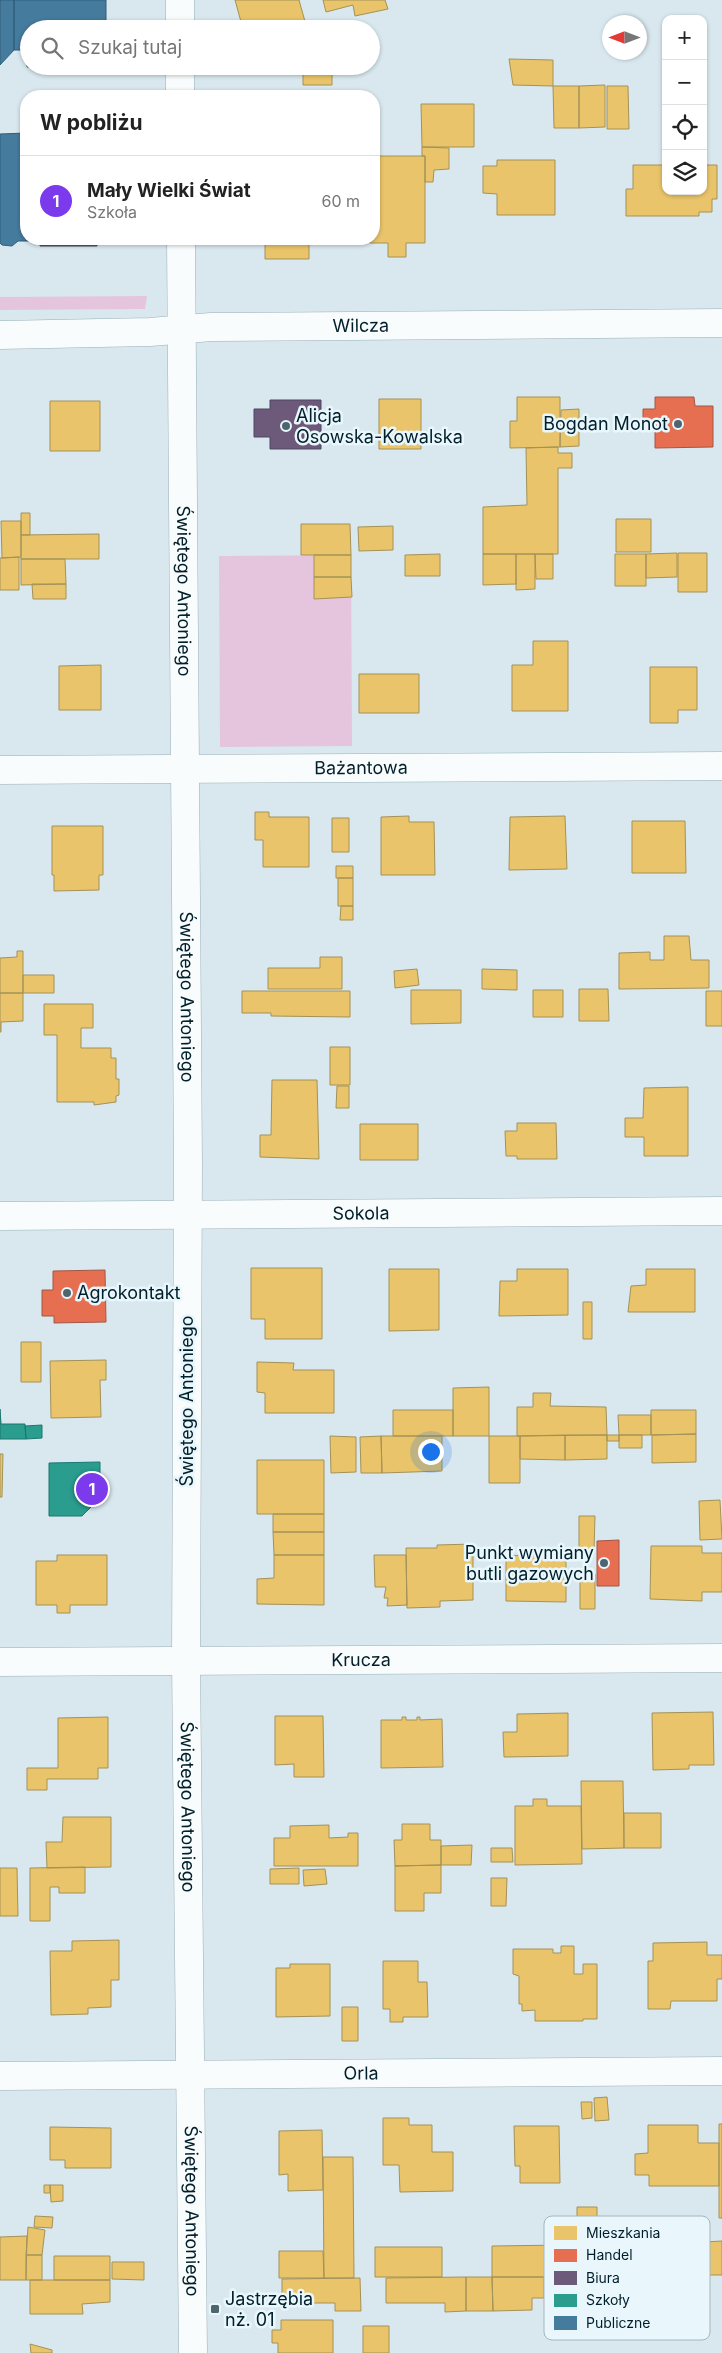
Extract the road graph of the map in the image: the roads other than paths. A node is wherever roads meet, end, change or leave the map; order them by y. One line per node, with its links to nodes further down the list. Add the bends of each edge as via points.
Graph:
1 (180, 0): 2 (street)
2 (180, 20)
3 (180, 75): 4 (street)
4 (180, 90)
5 (181, 245): 7 (street, Świętego Antoniego)
6 (722, 323): 7 (street, Wilcza)
7 (181, 330): 8 (street, Wilcza); 10 (street, Świętego Antoniego)
8 (0, 335)
9 (722, 766): 10 (street, Bażantowa)
10 (184, 769): 11 (street, Bażantowa); 13 (street, Świętego Antoniego)
11 (0, 770)
12 (722, 1211): 13 (street, Sokola)
13 (188, 1215): 14 (street, Sokola); 16 (street, Świętego Antoniego)
14 (0, 1216)
15 (722, 1658): 16 (street, Krucza)
16 (186, 1660): 17 (street, Krucza); 19 (street, Świętego Antoniego)
17 (0, 1662)
18 (722, 2071): 19 (street, Orla)
19 (190, 2075): 20 (street, Orla); 21 (street, Świętego Antoniego)
20 (0, 2076)
21 (193, 2353)

